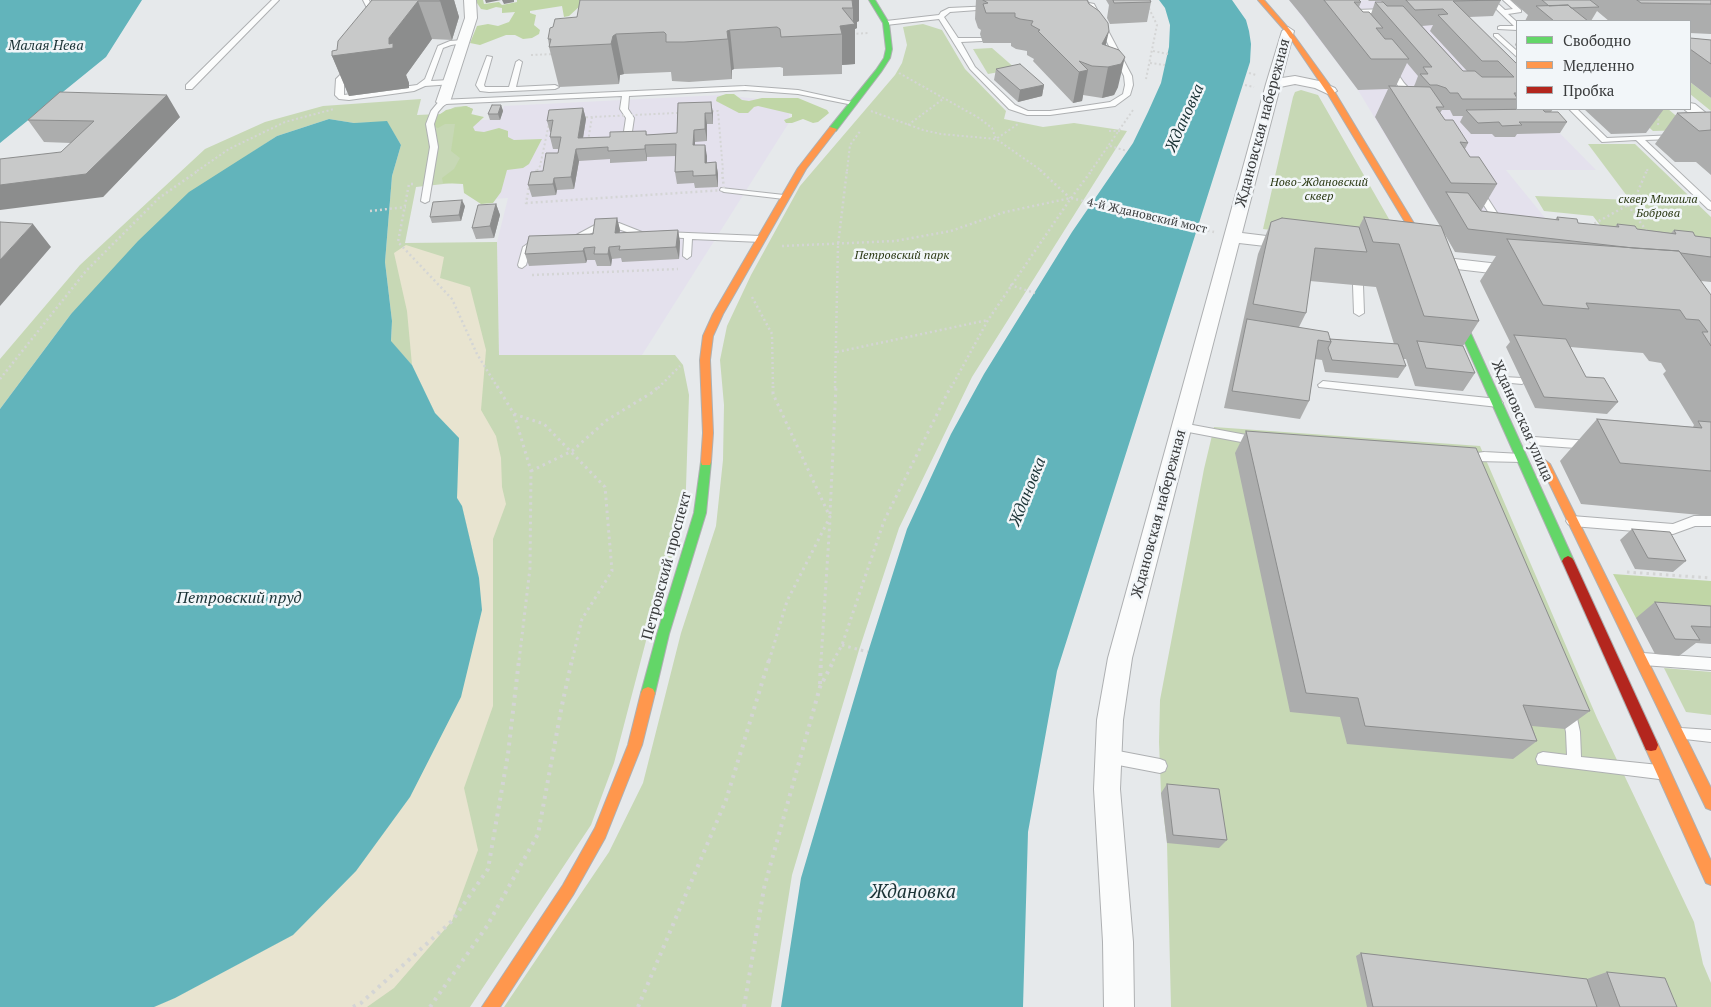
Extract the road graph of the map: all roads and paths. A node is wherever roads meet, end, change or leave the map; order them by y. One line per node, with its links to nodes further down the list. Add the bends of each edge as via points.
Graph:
1 (276, 0): 46 (lane)
2 (366, 0): 16 (lane)
3 (470, 0): 26 (street, via 471,18)
4 (872, 0): 15 (main road, Петровский проспект)
5 (1261, 0): 20 (main road)
6 (1275, 0): 23 (main road)
7 (1490, 0): 13 (lane)
8 (1506, 0): 13 (lane, via 1518,11)
9 (1090, 2): 10 (lane); 61 (lane, via 1128,76 1126,95 1112,104)
10 (1082, 4)
11 (996, 6): 14 (lane, via 958,8 943,13)
12 (1393, 10): 19 (lane, via 1356,12)
13 (1503, 12): 17 (lane)
14 (941, 17): 15 (lane); 25 (lane)
15 (886, 23): 55 (main road, Петровский проспект, via 887,58)
16 (378, 25)
17 (1516, 25)
18 (1516, 26): 27 (lane, via 1498,32)
19 (1366, 28)
20 (1288, 31): 43 (street, Ждановская набережная); 50 (main road)
21 (871, 33): 22 (path)
22 (851, 34)
23 (1307, 38)
24 (982, 39): 25 (lane)
25 (957, 40): 61 (lane, via 972,68 1012,107)
26 (463, 42): 42 (street); 44 (lane, via 440,47)
27 (1503, 42): 28 (lane); 32 (lane)
28 (1516, 42)
29 (1153, 51): 31 (path)
30 (557, 54): 33 (path)
31 (1168, 54)
32 (1516, 54)
33 (528, 55)
34 (489, 57): 49 (lane, via 480,86 489,90)
35 (1386, 60): 56 (lane)
36 (519, 62): 49 (lane)
37 (1150, 63): 39 (path)
38 (352, 64): 44 (lane, via 340,79 338,95 342,97 414,89)
39 (1165, 65)
40 (894, 70): 53 (path)
41 (1249, 73): 43 (path)
42 (450, 82): 44 (lane); 54 (street)
43 (1262, 82): 45 (path); 50 (street, via 1295,80); 93 (street, Ждановская набережная)
44 (425, 84)
45 (1245, 85)
46 (189, 87)
47 (555, 87): 48 (lane)
48 (521, 88): 49 (lane); 52 (lane)
49 (512, 89)
50 (1330, 90): 104 (main road)
51 (626, 93): 52 (lane); 55 (lane, via 771,89); 62 (lane, via 624,109)
52 (519, 98): 54 (lane)
53 (943, 99): 66 (path); 72 (path, via 992,128)
54 (443, 102): 77 (lane, via 430,124 434,147)
55 (854, 103): 80 (main road, Петровский проспект, via 813,152)
56 (1419, 104)
57 (1691, 107): 64 (street)
58 (334, 109): 116 (path, via 285,122 229,149 160,198 86,271)
59 (1574, 110): 71 (lane, via 1606,140)
60 (869, 111): 66 (path)
61 (1027, 113): 72 (path, via 1020,123)
62 (628, 115): 63 (path); 70 (lane); 79 (path, via 718,111)
63 (592, 117): 73 (path); 79 (path, via 550,119 540,166 530,182 526,203)
64 (1711, 124)
65 (864, 125): 98 (path, via 850,145)
66 (907, 125): 72 (path, via 941,134)
67 (1109, 131): 68 (path)
68 (1120, 132)
69 (1682, 137): 71 (lane)
70 (627, 138)
71 (1638, 138): 76 (lane)
72 (996, 139): 81 (path, via 1048,176)
73 (588, 143)
74 (1110, 146): 75 (path)
75 (1127, 151)
76 (1654, 153): 82 (path); 83 (lane)
77 (428, 182): 84 (lane); 86 (path, via 409,184)
78 (1474, 184): 90 (lane)
79 (724, 190): 80 (lane)
80 (784, 197): 95 (main road, Петровский проспект)
81 (1071, 198): 93 (path, 4-й Ждановский мост); 98 (path, via 1005,212 951,231 895,241); 107 (path)
82 (1635, 198): 83 (path); 85 (path)
83 (1702, 198): 87 (lane)
84 (424, 201)
85 (1628, 205): 89 (path); 91 (path)
86 (406, 207): 88 (path); 121 (path, via 398,242 452,299 477,354)
87 (1711, 207)
88 (370, 211)
89 (1586, 229)
90 (1505, 231)
91 (1649, 233)
92 (688, 235): 95 (lane); 96 (lane, via 646,236 618,226 591,230 578,238); 101 (lane)
93 (1224, 235): 100 (street); 122 (street, Ждановская набережная)
94 (1432, 238): 104 (main road)
95 (761, 239): 154 (main road, Петровский проспект, via 708,336 705,360 708,433 700,513 620,789 568,890)
96 (560, 241)
97 (544, 242): 103 (lane, via 527,247)
98 (838, 245): 99 (path); 114 (path)
99 (781, 246)
100 (1310, 247)
101 (687, 256): 103 (path, via 686,268 520,276)
102 (1411, 259): 104 (street)
103 (522, 265)
104 (1439, 265): 105 (street); 106 (main road)
105 (1535, 273)
106 (1456, 280)
107 (1010, 285): 110 (path); 113 (path)
108 (1358, 285): 112 (lane)
109 (749, 292): 130 (path, via 772,334 772,394)
110 (1035, 293)
111 (1448, 296): 120 (main road, Ждановская улица)
112 (1359, 313)
113 (988, 320): 114 (path); 135 (path, via 884,521)
114 (837, 352): 130 (path)
115 (681, 365): 126 (path, via 653,392 607,420)
116 (0, 379)
117 (1504, 380): 118 (lane)
118 (1522, 381)
119 (1323, 385): 120 (lane)
120 (1498, 403): 127 (main road, Ждановская улица)
121 (514, 414): 126 (path, via 544,424); 129 (path)
122 (1182, 427): 124 (lane); 143 (street, Ждановская набережная, via 1120,658)
123 (1532, 437): 125 (lane); 131 (main road, Ждановская улица)
124 (1272, 442)
125 (1602, 446)
126 (572, 451): 129 (path); 153 (path, via 605,488 612,570 582,619 538,834 487,926)
127 (1522, 458): 128 (lane, via 1473,457); 147 (main road, Ждановская улица)
128 (1463, 466)
129 (531, 472): 151 (path, via 530,568 508,754 488,869 452,921)
130 (830, 517): 139 (path); 155 (path, via 787,601 726,800)
131 (1572, 521): 132 (lane, via 1673,529 1694,521); 137 (main road, Ждановская улица)
132 (1711, 521)
133 (1625, 572): 134 (path)
134 (1711, 578)
135 (842, 645): 136 (path); 139 (path)
136 (868, 652)
137 (1640, 659): 138 (lane); 141 (main road, Ждановская улица)
138 (1711, 664)
139 (820, 687): 156 (path, via 764,888)
140 (1563, 694): 145 (lane, via 1573,732)
141 (1677, 734): 142 (lane); 148 (main road, Ждановская улица)
142 (1711, 736)
143 (1108, 756): 146 (lane); 157 (street, Ждановская набережная)
144 (1542, 759): 145 (lane)
145 (1574, 762): 147 (lane)
146 (1160, 766)
147 (1662, 772): 148 (lane); 150 (main road, Ждановская улица)
148 (1698, 776): 149 (main road, Ждановская улица)
149 (1711, 803)
150 (1711, 878)
151 (361, 1005): 152 (path)
152 (353, 1007)
153 (430, 1007)
154 (490, 1007)
155 (638, 1007)
156 (744, 1007)
157 (1119, 1007)

